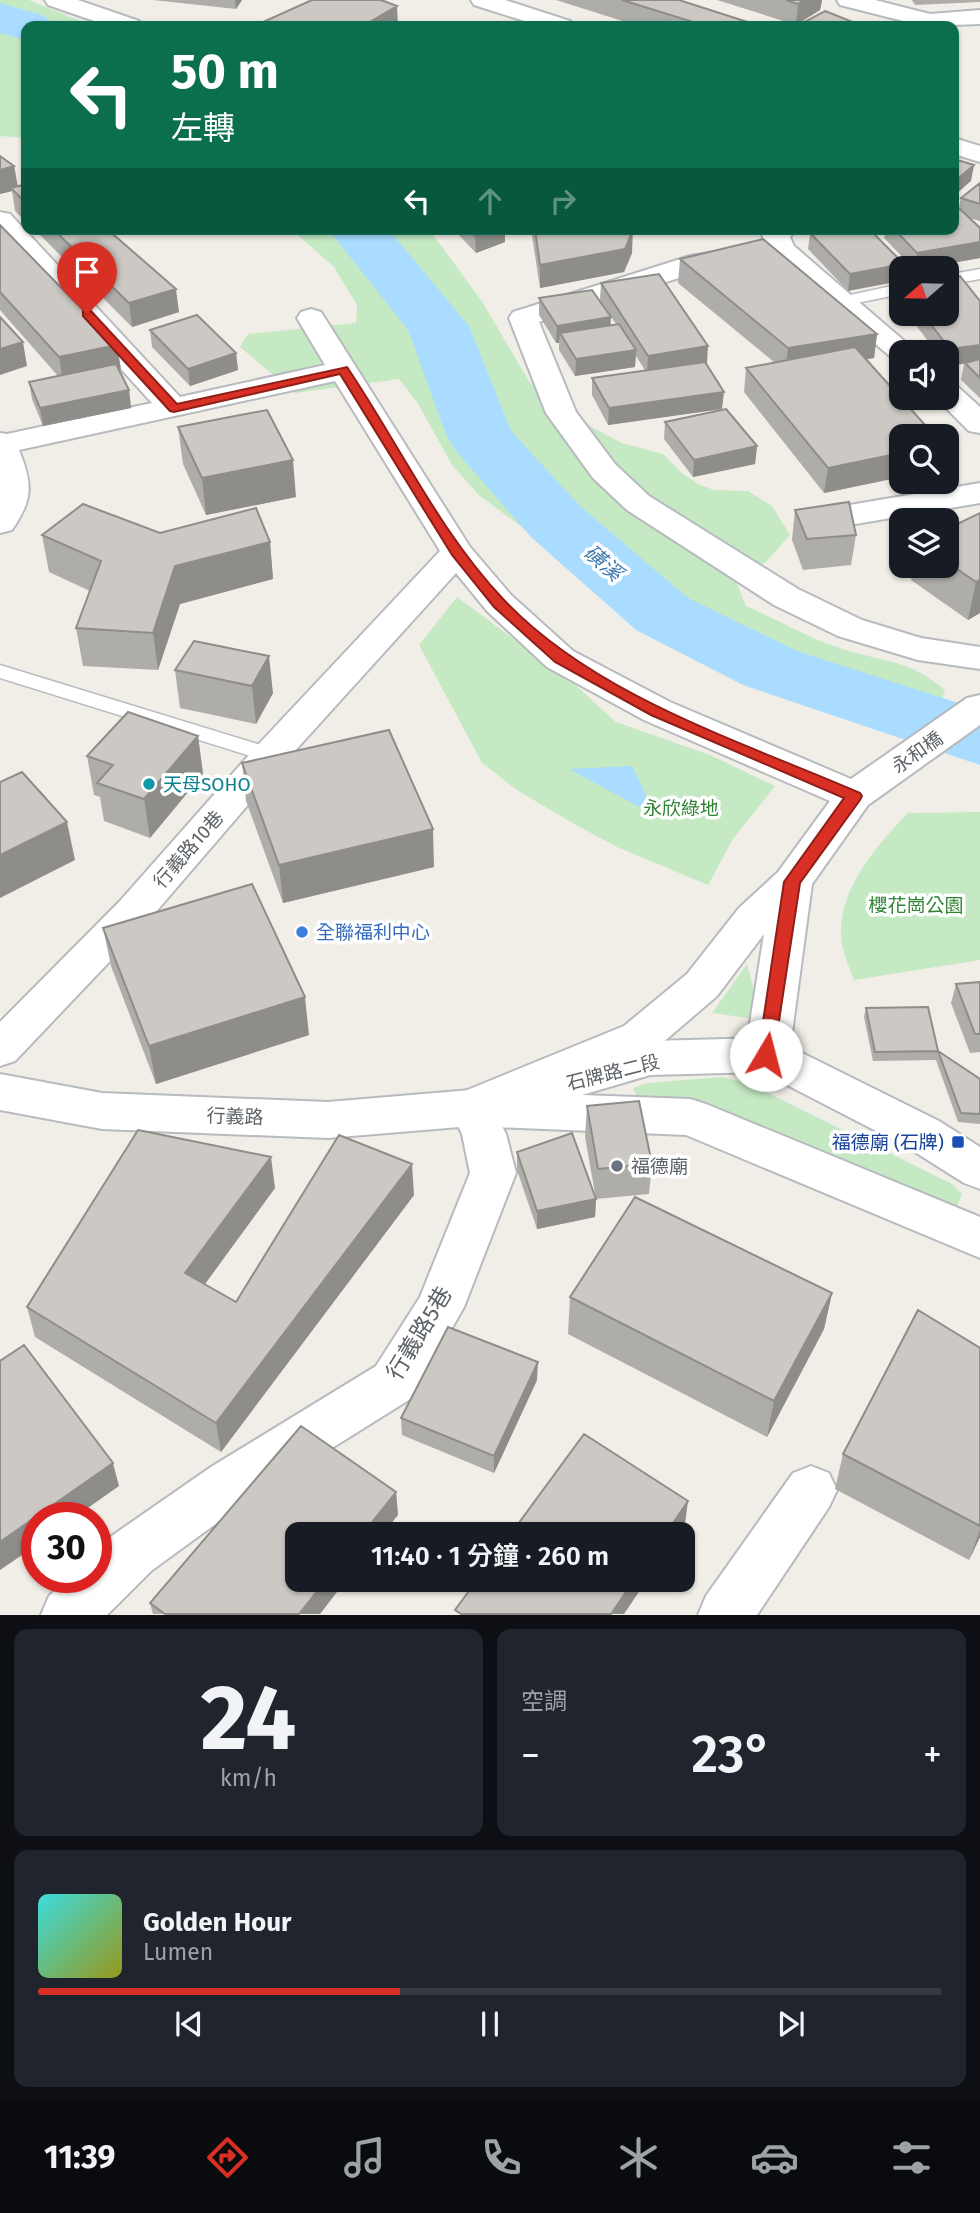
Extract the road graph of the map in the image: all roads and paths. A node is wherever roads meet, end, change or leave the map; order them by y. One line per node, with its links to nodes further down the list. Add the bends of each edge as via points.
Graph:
1 (56, 0): 6 (street)
2 (482, 0): 7 (street)
3 (848, 0): 8 (street)
4 (895, 0): 9 (street)
5 (980, 17): 10 (street)
6 (117, 21)
7 (547, 21)
8 (912, 21)
9 (914, 21)
10 (930, 21)
11 (959, 148): 12 (street)
12 (980, 154)
13 (4, 210): 14 (street)
14 (21, 230)
15 (25, 235): 25 (street)
16 (783, 240): 20 (street); 32 (street, via 523,318 561,413 604,471 638,503 786,597 850,628 918,649)
17 (980, 274): 18 (lane)
18 (959, 278)
19 (889, 291): 20 (lane)
20 (842, 301): 22 (street)
21 (311, 318): 23 (street)
22 (889, 341)
23 (343, 370): 25 (street); 31 (street)
24 (959, 404): 26 (street)
25 (174, 408): 27 (street)
26 (980, 424)
27 (1, 444): 30 (street, via 15,487 13,503)
28 (980, 492): 29 (street)
29 (814, 521)
30 (0, 523)
31 (457, 552): 35 (street, 行義路10巷); 36 (street, via 499,603 560,659 657,712)
32 (980, 658)
33 (0, 671): 35 (lane)
34 (980, 707): 36 (street, 永和橋)
35 (270, 755): 38 (street, 行義路10巷, via 134,911)
36 (854, 796): 37 (street, 永和橋)
37 (792, 882): 39 (street); 41 (street, 永和橋, via 753,919 702,985 639,1038)
38 (0, 1049)
39 (766, 1055): 41 (street, 石牌路二段, via 650,1058); 42 (street, 石牌路二段, via 923,1134)
40 (0, 1092): 41 (street, 行義路, via 102,1111 328,1120)
41 (471, 1108): 43 (street, via 690,1118); 45 (street, 行義路5巷, via 484,1134 493,1172 440,1307 394,1382 229,1484 143,1545)
42 (980, 1170)
43 (980, 1238)
44 (811, 1490): 46 (street)
45 (68, 1615)
46 (725, 1615)

